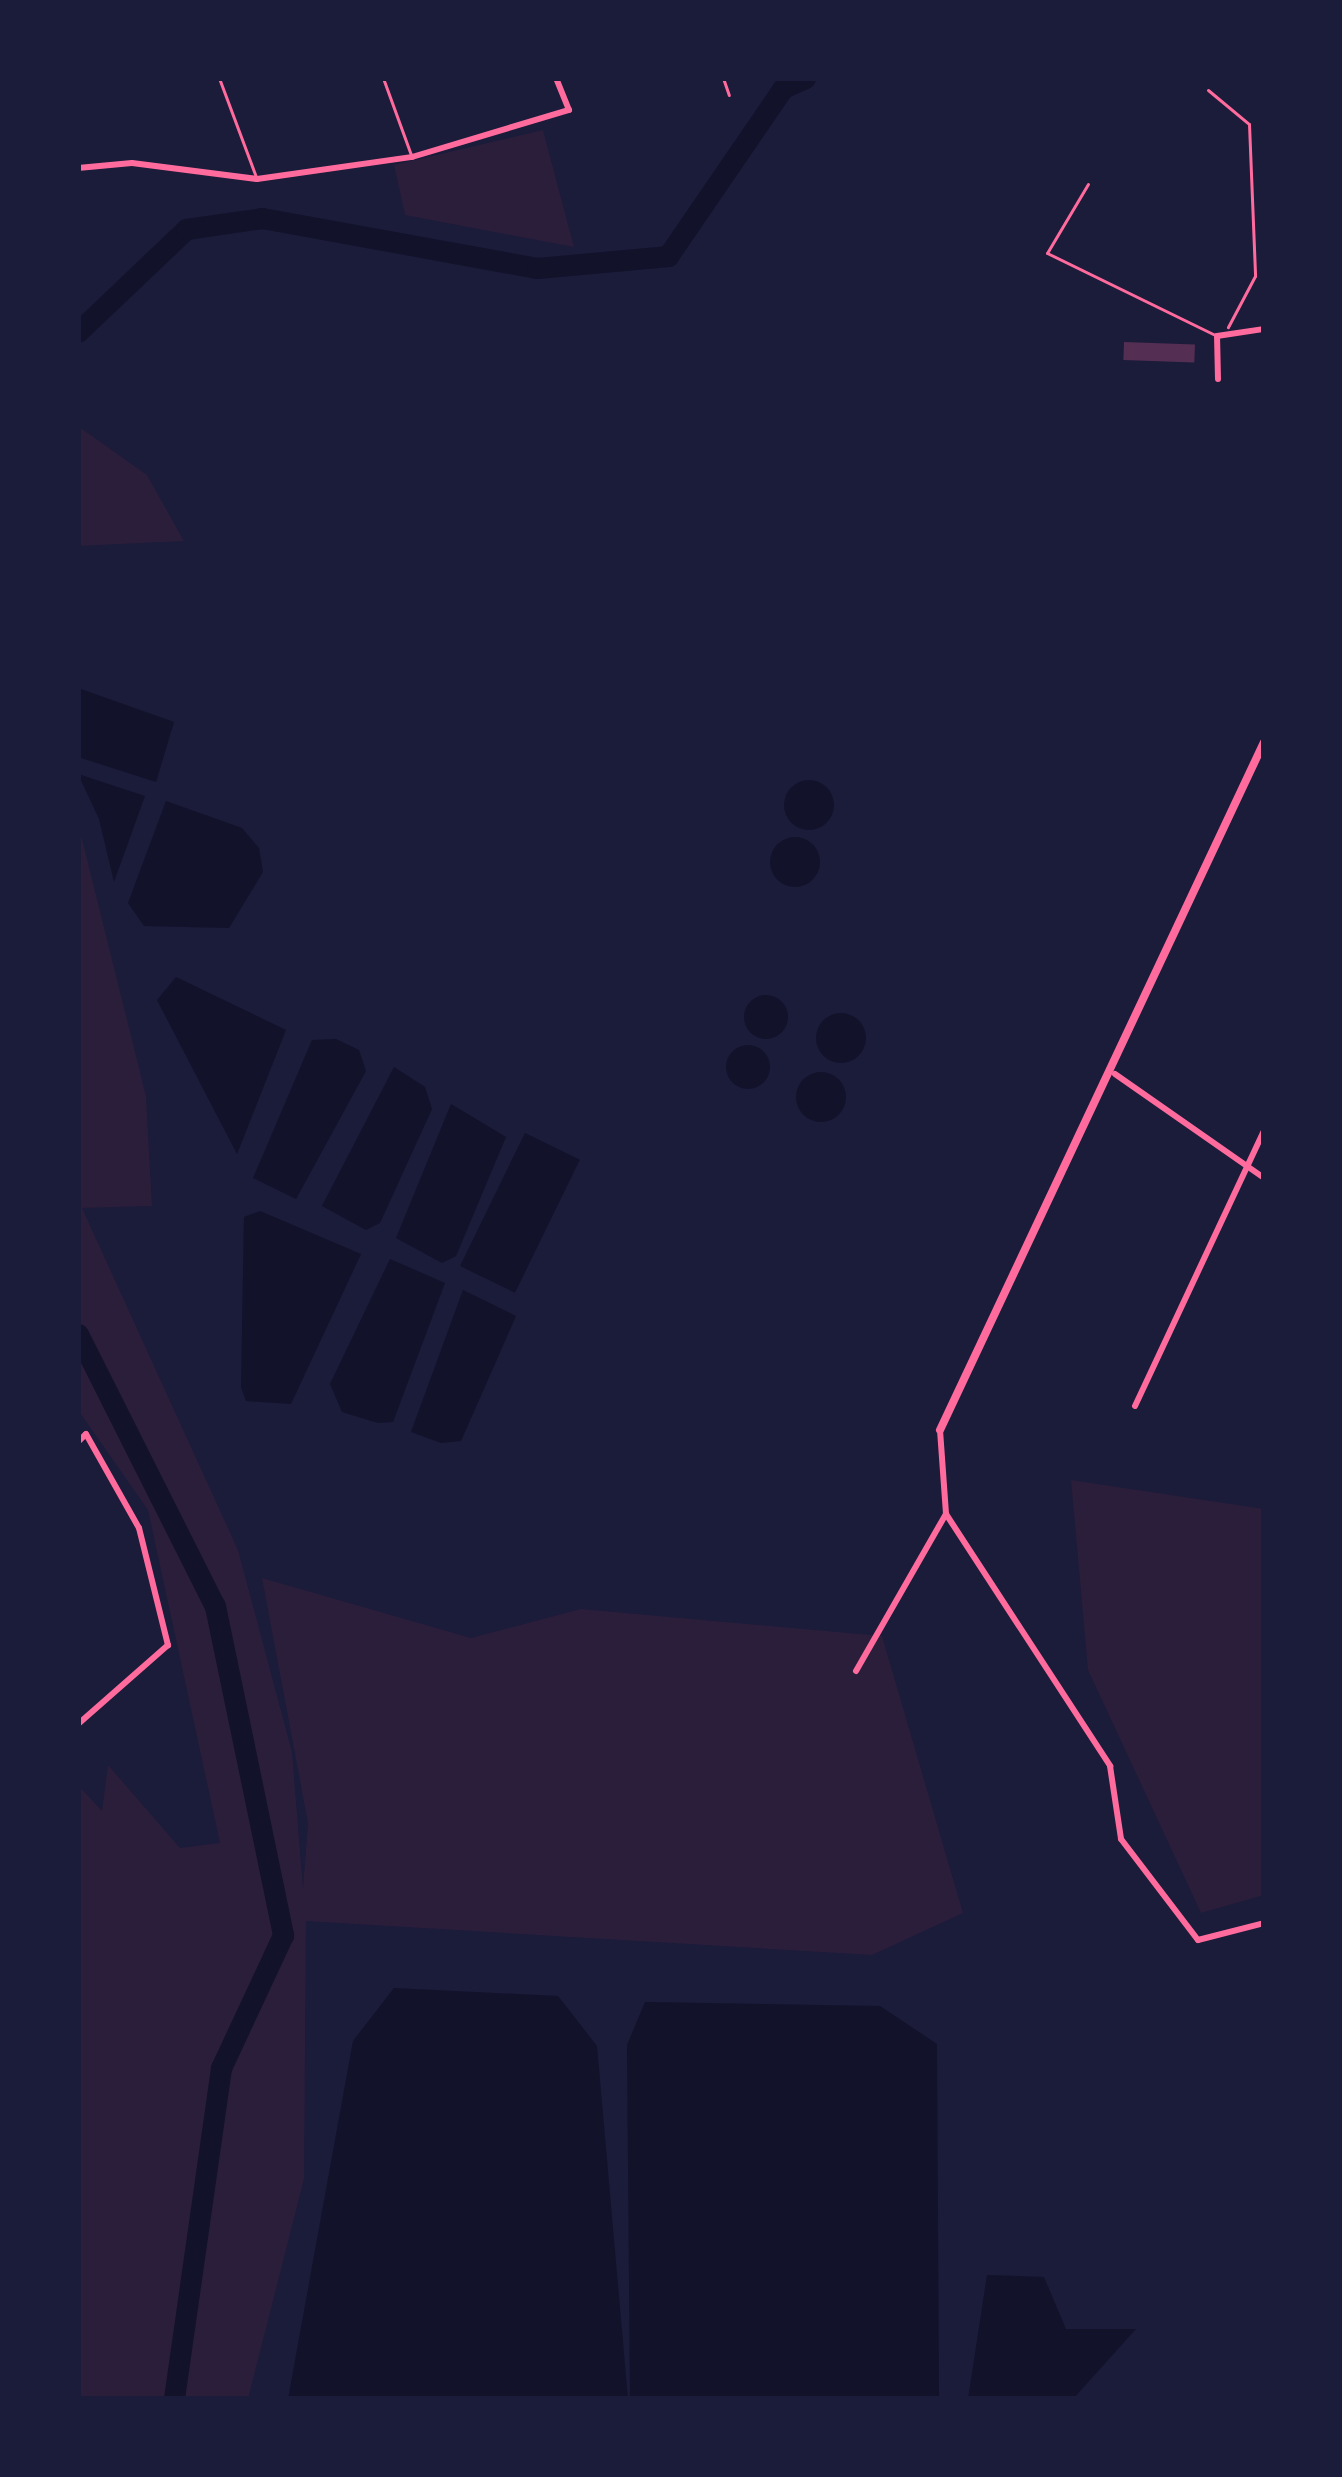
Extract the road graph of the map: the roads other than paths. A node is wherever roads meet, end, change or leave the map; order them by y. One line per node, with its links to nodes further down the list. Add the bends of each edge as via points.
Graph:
1 (219, 78): 9 (lane)
2 (383, 78): 7 (lane)
3 (556, 78): 7 (street, via 569,110)
4 (723, 78): 6 (lane)
5 (1208, 90): 11 (lane, via 1249,124 1255,276)
6 (729, 95)
7 (412, 157): 9 (street)
8 (78, 168): 9 (street, via 131,163)
9 (257, 179)
10 (1088, 184): 13 (lane, via 1047,254)
11 (1228, 327): 12 (street); 13 (street)
12 (1264, 328)
13 (1217, 336): 14 (street)
14 (1218, 379)
15 (1264, 742): 16 (street)
16 (1115, 1073): 18 (street); 21 (street)
17 (1264, 1130): 18 (street)
18 (1247, 1166): 19 (street); 20 (street)
19 (1264, 1178)
20 (1135, 1406)
21 (940, 1430): 23 (street)
22 (78, 1442): 25 (street, via 86,1434 139,1528 168,1645)
23 (946, 1514): 24 (street); 26 (street, via 1064,1681 1110,1766 1121,1839 1198,1940)
24 (856, 1671)
25 (78, 1724)
26 (1264, 1923)

